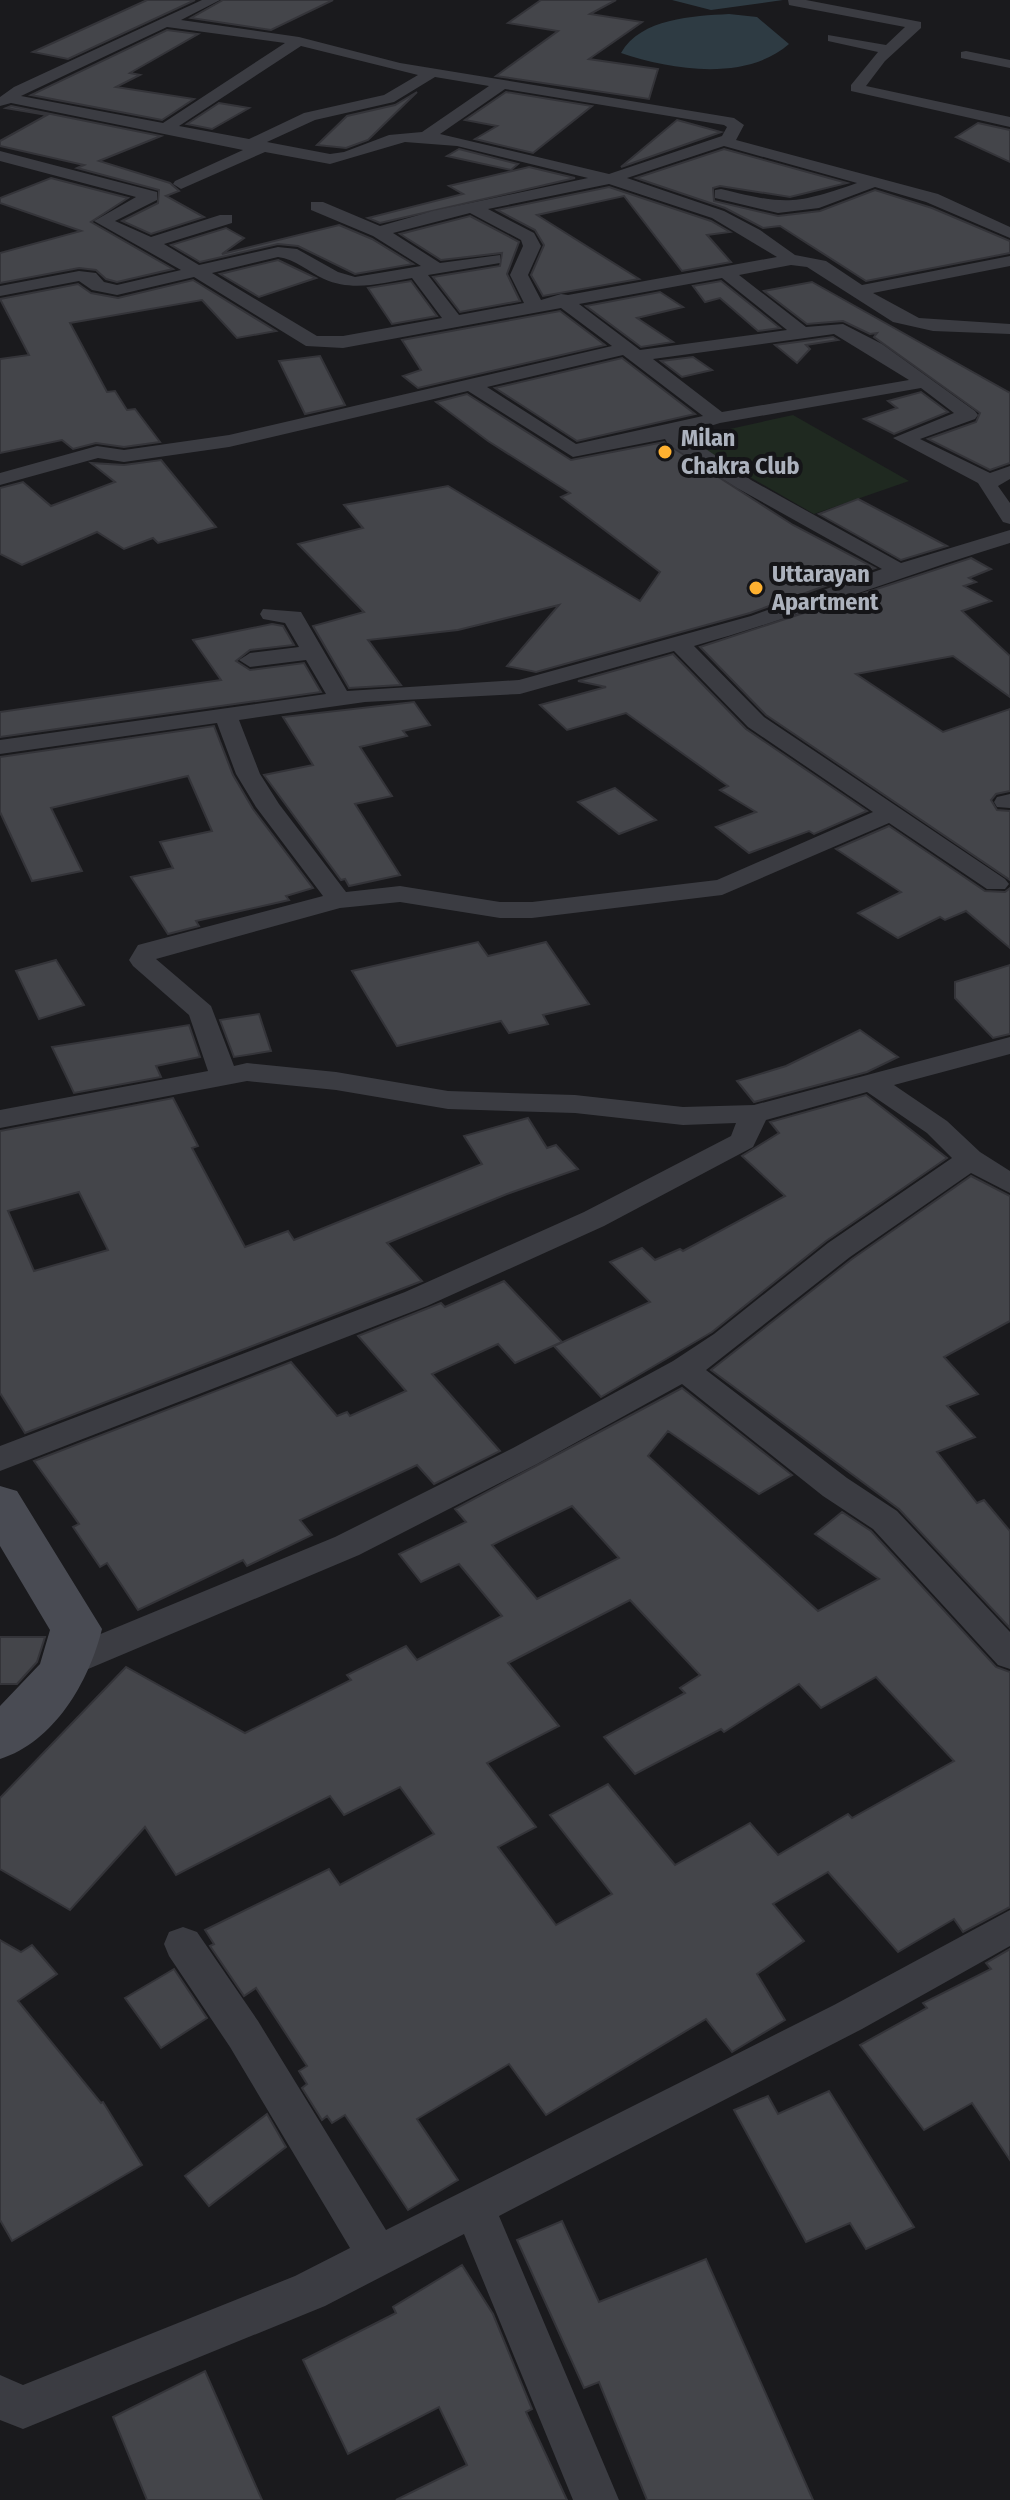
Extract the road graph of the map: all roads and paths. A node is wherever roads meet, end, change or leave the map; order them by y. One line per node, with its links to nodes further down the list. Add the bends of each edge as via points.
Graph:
1 (213, 0): 3 (street)
2 (794, 2): 6 (street, via 916,25)
3 (165, 22): 5 (street); 11 (street)
4 (833, 38): 6 (street)
5 (299, 41): 9 (street, via 380,64); 13 (street)
6 (890, 50): 12 (street, via 856,88)
7 (966, 55): 8 (street)
8 (1010, 64)
9 (433, 72): 10 (street); 16 (street, via 389,99 310,116)
10 (505, 82): 14 (street); 15 (street, via 735,123)
11 (3, 102): 13 (street)
12 (1010, 122)
13 (164, 129): 16 (street)
14 (424, 138): 16 (street, via 387,139 342,159); 18 (street)
15 (726, 140): 18 (street); 19 (street)
16 (253, 147): 20 (street)
17 (0, 156): 31 (street, via 151,196 102,221)
18 (609, 179): 23 (street); 33 (street, via 714,213)
19 (874, 182): 21 (street, via 813,204 778,208); 27 (street)
20 (181, 184)
21 (721, 194)
22 (317, 206): 28 (street)
23 (473, 208): 25 (street); 42 (street, via 528,237 532,246 519,275)
24 (1010, 216): 27 (street)
25 (430, 217): 28 (street); 29 (street)
26 (226, 219): 31 (street)
27 (984, 220): 30 (street)
28 (379, 232): 35 (street)
29 (455, 233)
30 (1010, 233)
31 (150, 243): 37 (street)
32 (494, 259): 35 (street)
33 (791, 260): 38 (street); 40 (street, via 823,265)
34 (1010, 261): 40 (street)
35 (437, 268): 36 (street)
36 (416, 271): 37 (street, via 346,281 285,252); 44 (street)
37 (201, 272): 39 (street, via 117,290 79,276); 44 (street, via 313,342 343,342)
38 (725, 272): 41 (street); 47 (street)
39 (0, 291)
40 (859, 291): 43 (street)
41 (561, 299): 42 (street); 48 (street)
42 (534, 305): 44 (street)
43 (894, 317): 45 (street); 46 (street, via 935,328)
44 (453, 320)
45 (837, 328): 47 (street); 49 (street)
46 (1010, 329)
47 (800, 331): 48 (street)
48 (631, 352): 50 (street); 51 (street)
49 (923, 381): 51 (street); 55 (street, via 968,415 903,438)
50 (468, 383): 52 (street, via 573,451); 54 (street, via 229,441 124,456 97,452)
51 (718, 418): 52 (street)
52 (673, 431): 58 (street, via 675,440 744,484)
53 (1010, 472): 55 (street)
54 (0, 479)
55 (989, 480): 56 (street, via 991,493)
56 (1010, 518)
57 (1010, 536): 58 (street)
58 (899, 570): 60 (street)
59 (271, 614): 61 (street, via 293,617)
60 (681, 646): 63 (street, via 520,687); 66 (street, via 756,722)
61 (313, 652): 62 (street); 63 (street)
62 (250, 660)
63 (340, 699): 64 (street)
64 (225, 714): 65 (street); 68 (street, via 248,774 268,807)
65 (0, 747)
66 (888, 814): 67 (street); 68 (street, via 722,887 532,910 400,894)
67 (996, 884)
68 (339, 900): 70 (street, via 147,951 142,960 201,1012)
69 (1010, 1045): 71 (street)
70 (223, 1075): 72 (street, via 276,1074 448,1100 575,1104 683,1116); 73 (street)
71 (873, 1084): 72 (street); 74 (street, via 937,1127)
72 (754, 1114): 77 (street, via 743,1141 594,1219 386,1311)
73 (0, 1119)
74 (970, 1159): 75 (street); 76 (street, via 839,1250)
75 (1010, 1184)
76 (684, 1369): 79 (street, via 885,1520); 80 (street, via 347,1546)
77 (0, 1459)
78 (0, 1504): 80 (main road, via 76,1629)
79 (1010, 1655)
80 (69, 1662): 81 (main road, via 45,1697)
81 (0, 1738)
82 (1010, 1927): 84 (street, via 848,2017)
83 (183, 1944): 85 (street, via 244,2034)
84 (474, 2207): 85 (street); 87 (street)
85 (378, 2256): 86 (street, via 310,2291)
86 (8, 2410)
87 (596, 2500)

